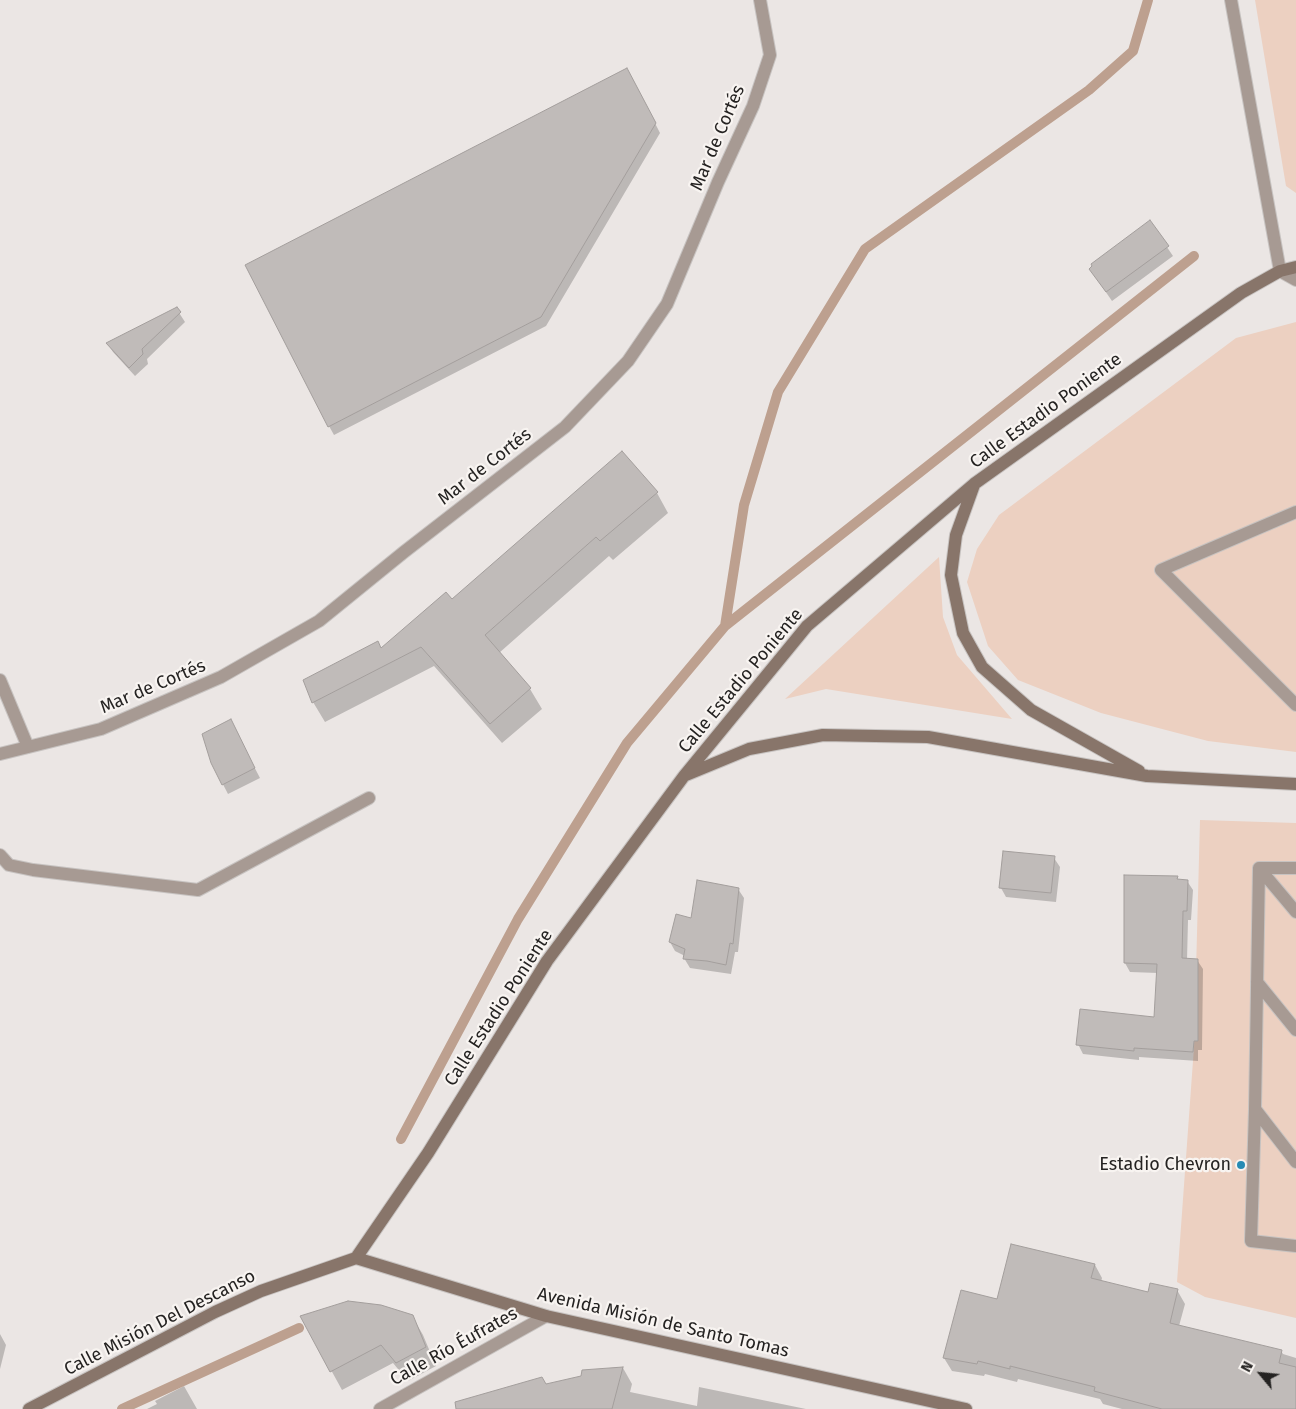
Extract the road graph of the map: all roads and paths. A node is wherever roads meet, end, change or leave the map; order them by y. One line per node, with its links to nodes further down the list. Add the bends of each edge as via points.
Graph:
1 (760, 0): 10 (street, Mar de Cortés, via 770,55 752,106 667,304 628,361 565,427 319,621 220,677 101,728)
2 (1231, 0): 4 (street)
3 (1296, 267): 4 (street, Calle Estadio Poniente)
4 (1280, 271): 5 (street); 6 (street, Calle Estadio Poniente, via 1241,293)
5 (1296, 280)
6 (974, 484): 12 (street, Calle Estadio Poniente, via 807,626); 13 (street, via 956,534 951,575 963,634 982,667 1031,710)
7 (1296, 512): 9 (street, via 1161,570)
8 (0, 680): 10 (street)
9 (1296, 705)
10 (28, 747): 11 (street, Mar de Cortés)
11 (0, 754)
12 (684, 776): 13 (street, via 749,749 824,735 928,737); 25 (street, Calle Estadio Poniente, via 547,962 428,1153)
13 (1147, 776): 14 (street)
14 (1296, 784)
15 (369, 798): 16 (street, via 198,890 33,870 9,865)
16 (0, 855)
17 (1260, 868): 18 (street); 19 (street); 20 (street)
18 (1296, 868)
19 (1296, 912)
20 (1257, 982): 21 (street); 22 (street)
21 (1296, 1030)
22 (1255, 1109): 23 (street); 24 (street, via 1251,1241)
23 (1296, 1162)
24 (1296, 1246)
25 (356, 1258): 26 (street, Avenida Misión de Santo Tomas); 27 (street, Calle Misión Del Descanso, via 261,1291 215,1312)
26 (546, 1316): 28 (street, Calle Río Éufrates); 29 (street, Avenida Misión de Santo Tomas)
27 (35, 1407)
28 (380, 1409)
29 (966, 1409)

